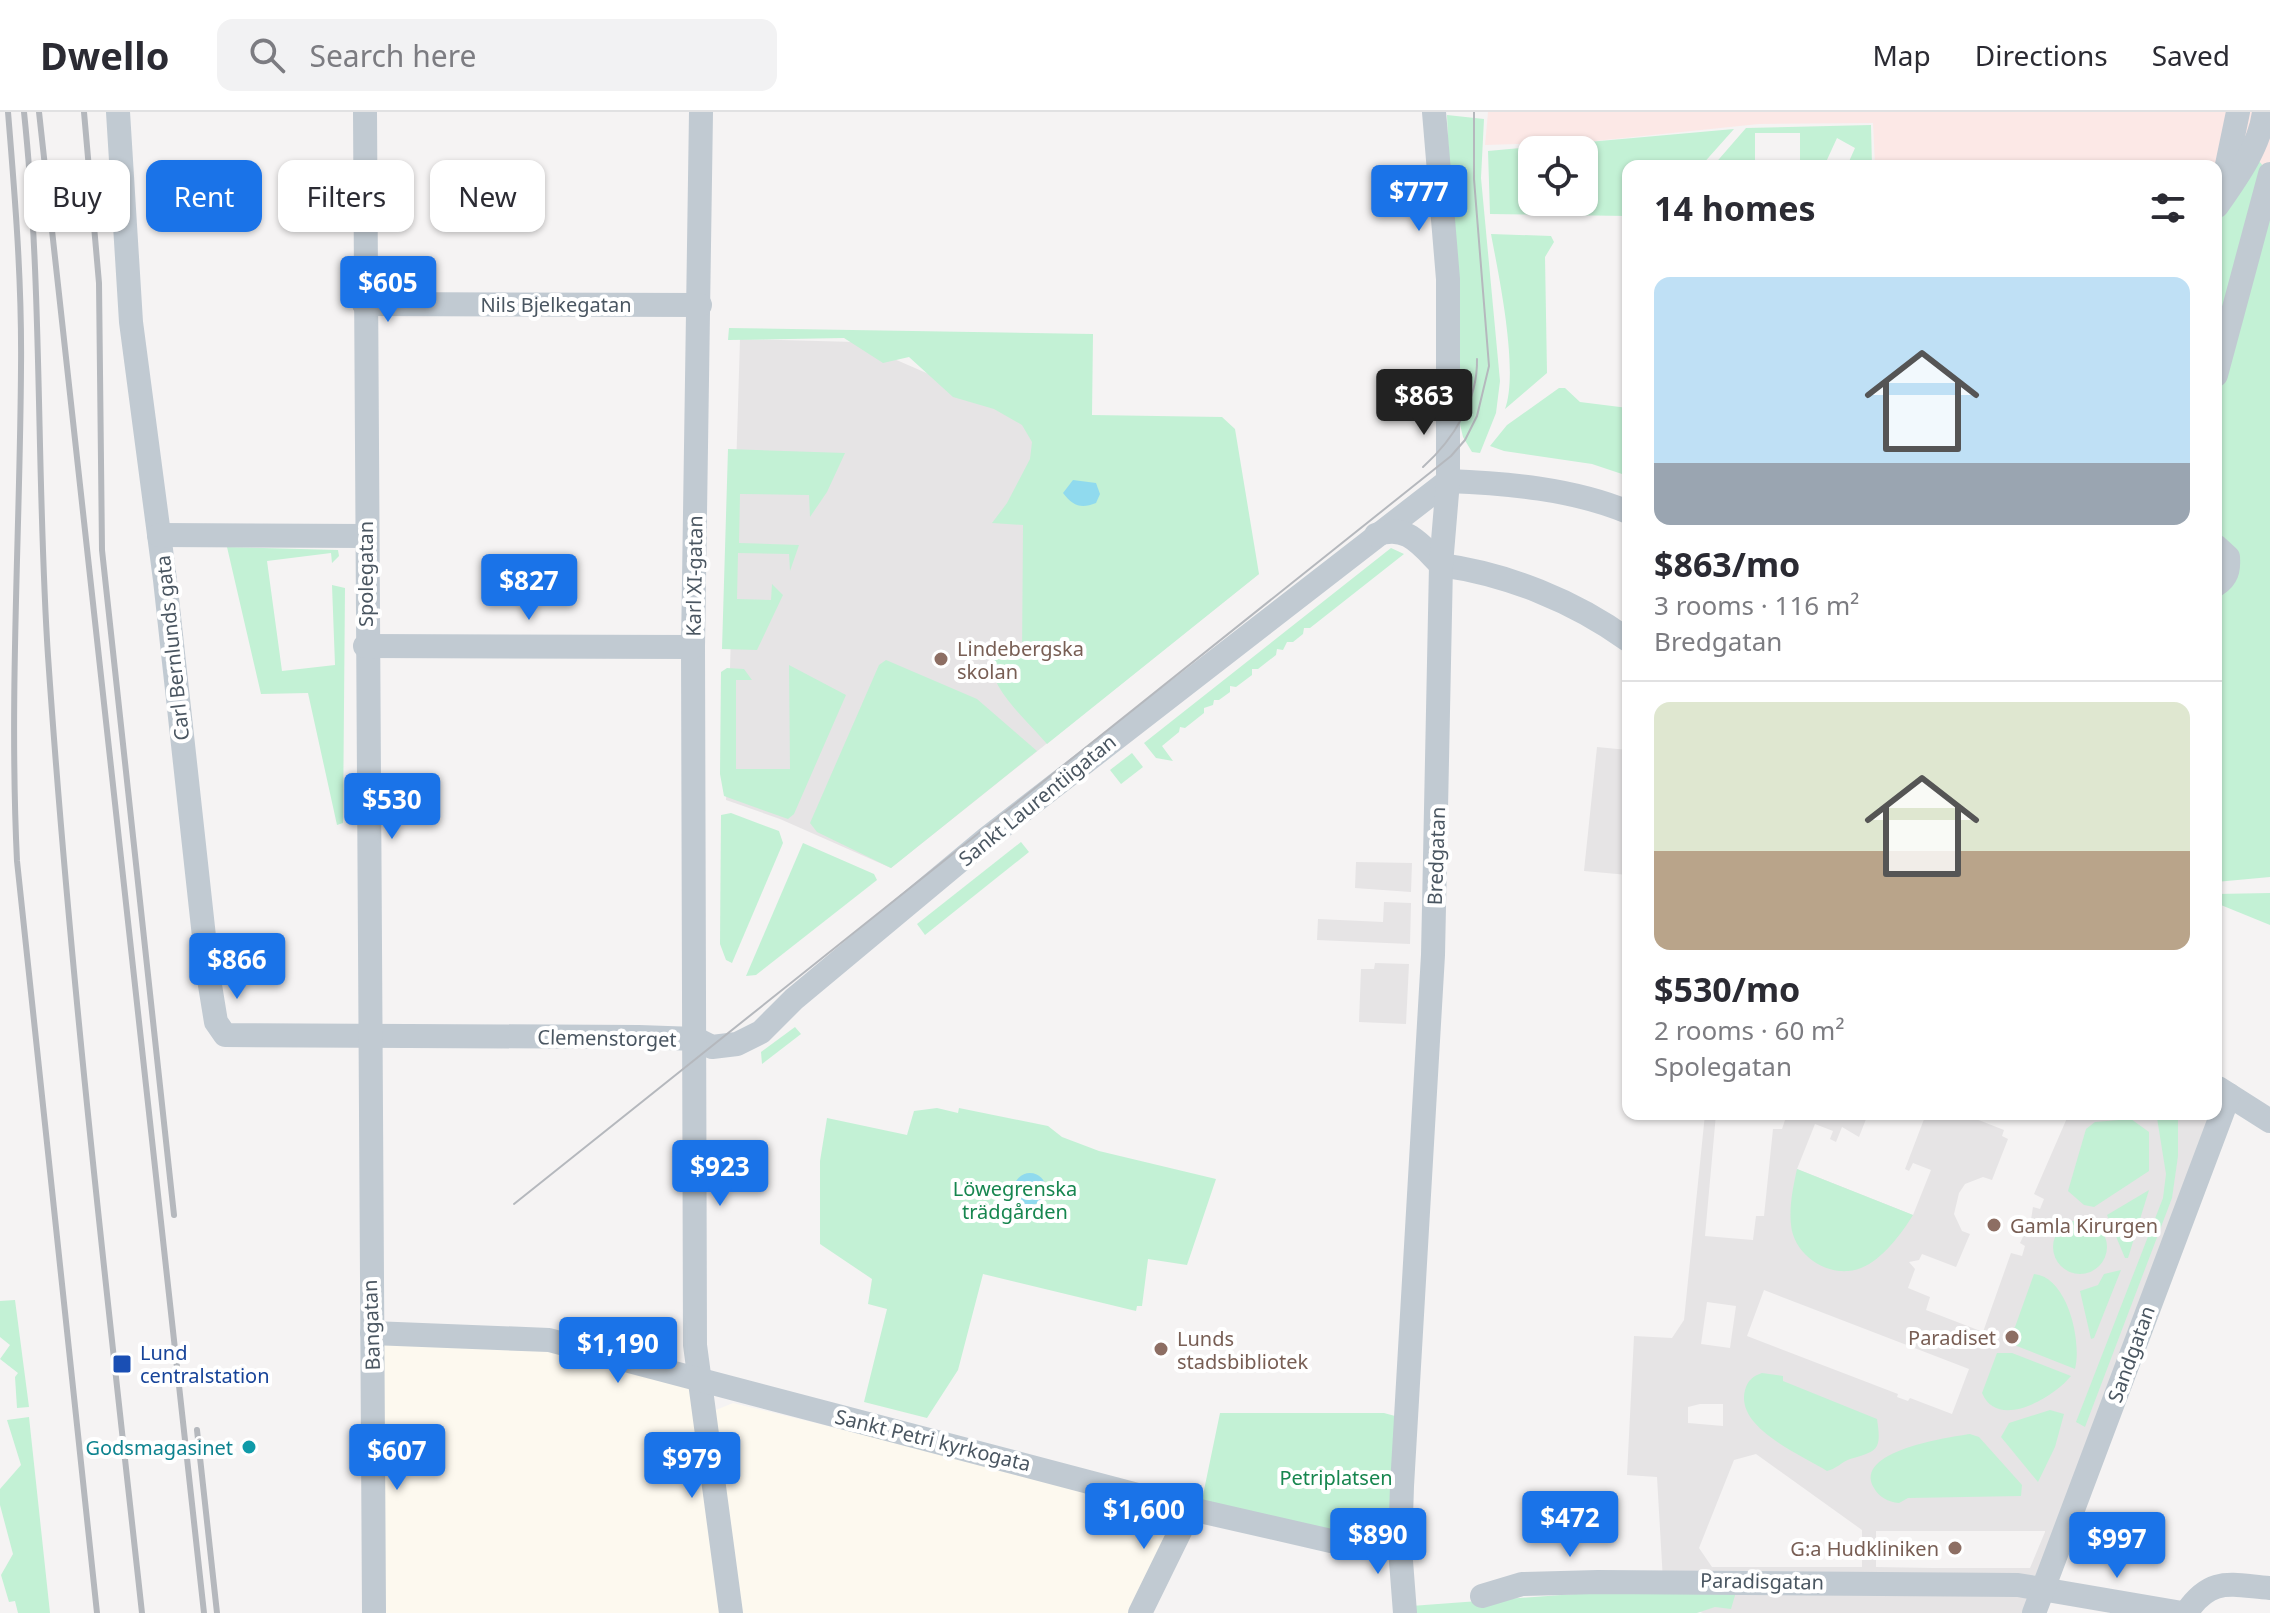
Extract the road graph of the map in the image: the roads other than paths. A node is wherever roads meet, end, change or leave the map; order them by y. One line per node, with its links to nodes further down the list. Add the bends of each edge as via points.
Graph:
1 (118, 112): 15 (street, Carl Bernlunds gata, via 131,322)
2 (365, 112): 10 (street, Spolegatan)
3 (701, 112): 11 (street, Karl XI-gatan)
4 (1434, 112): 13 (street, Bredgatan, via 1448,279)
5 (2238, 112): 8 (street)
6 (2264, 112): 9 (street)
7 (2270, 174): 12 (street)
8 (2222, 185)
9 (2222, 200)
10 (364, 304): 11 (street, Nils Bjelkegatan); 17 (street, Spolegatan)
11 (700, 305): 23 (street, Karl XI-gatan)
12 (2222, 353)
13 (1448, 481): 14 (street, via 1549,491); 16 (street, Sankt Laurentiigatan); 19 (street, Bredgatan)
14 (1622, 510)
15 (159, 535): 17 (street); 24 (street, Carl Bernlunds gata, via 218,1028 230,1037)
16 (1376, 535): 19 (street, via 1405,532); 25 (street, Sankt Laurentiigatan, via 986,839 761,1032 737,1044 712,1047)
17 (365, 536): 22 (street, Spolegatan)
18 (2222, 552): 20 (street, via 2229,567)
19 (1441, 565): 21 (street, via 1527,587 1572,605); 32 (street, Bredgatan, via 1433,955)
20 (2222, 581)
21 (1622, 636)
22 (365, 646): 23 (street); 24 (street, Spolegatan)
23 (693, 647): 25 (street, Karl XI-gatan)
24 (370, 1036): 25 (street, Clemenstorget); 29 (street, Bangatan)
25 (696, 1039): 30 (street, Clemenstorget, via 695,1345)
26 (2223, 1091): 28 (street)
27 (2213, 1120): 34 (street, Sandgatan)
28 (2270, 1121)
29 (372, 1333): 30 (street, via 549,1340); 37 (street, Bangatan)
30 (700, 1380): 31 (street, Sankt Petri kyrkogata); 38 (street, Clemenstorget)
31 (1191, 1509): 32 (street, Sankt Petri kyrkogata, via 1331,1541); 39 (street)
32 (1400, 1548): 36 (street, Bredgatan)
33 (2270, 1588): 41 (street, via 2210,1586)
34 (2044, 1589): 35 (street, Paradisgatan, via 1691,1581 1522,1584); 40 (street, Sandgatan); 41 (street, Paradisgatan)
35 (1482, 1596)
36 (1405, 1606)
37 (374, 1613)
38 (731, 1613)
39 (1140, 1613)
40 (2034, 1613)
41 (2184, 1613)

